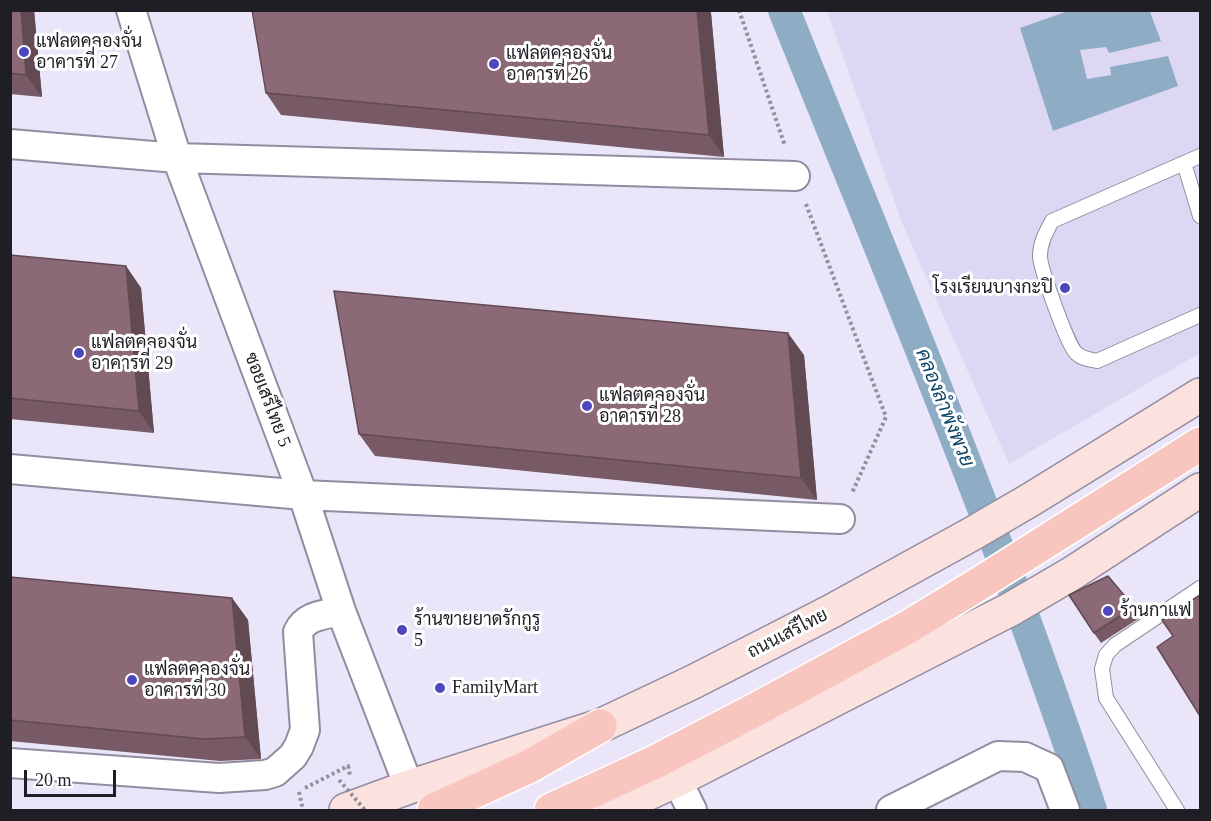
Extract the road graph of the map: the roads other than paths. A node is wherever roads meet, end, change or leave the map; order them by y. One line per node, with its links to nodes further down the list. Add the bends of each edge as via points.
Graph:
1 (131, 10): 4 (street, ซอยเสรีไทย 5)
2 (10, 144): 4 (street)
3 (1200, 156): 5 (lane)
4 (177, 158): 6 (street); 13 (street, ซอยเสรีไทย 5)
5 (1184, 163): 7 (lane); 8 (lane, via 1052,221 1042,239 1040,257 1074,351 1084,359 1097,361)
6 (795, 176)
7 (1200, 216)
8 (1200, 315)
9 (1200, 395): 17 (main road, ถนนเสรีไทย, via 970,535 830,612)
10 (1200, 444): 23 (main road, via 908,627 655,762)
11 (10, 469): 13 (street)
12 (1200, 490): 19 (main road, via 1011,609)
13 (303, 495): 14 (street); 16 (street, ซอยเสรีไทย 5)
14 (840, 519)
15 (1200, 588): 28 (lane, via 1115,645 1106,655 1102,669 1106,698)
16 (341, 611): 18 (street, via 309,619 298,632 305,730 293,756 275,772 219,778); 20 (street, ซอยเสรีไทย 5)
17 (600, 726): 20 (main road, ถนนเสรีไทย); 22 (main road, via 530,765)
18 (10, 763)
19 (677, 780): 24 (main road); 25 (street)
20 (409, 787): 21 (main road, ถนนเสรีไทย)
21 (342, 795)
22 (434, 810)
23 (551, 810)
24 (612, 810)
25 (692, 810)
26 (891, 810): 27 (street, via 998,756 1025,757 1049,768)
27 (1065, 810)
28 (1177, 810)

